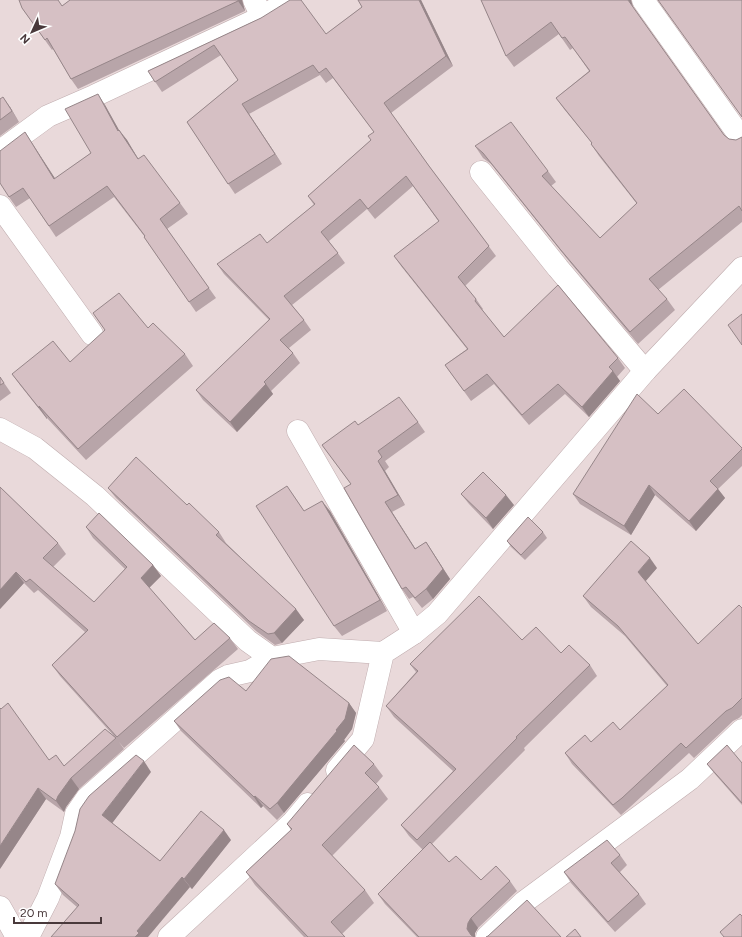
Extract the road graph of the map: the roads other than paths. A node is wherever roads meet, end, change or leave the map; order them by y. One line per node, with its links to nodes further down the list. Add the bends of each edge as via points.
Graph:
1 (290, 0): 3 (street)
2 (644, 0): 4 (street)
3 (258, 9): 5 (street, via 101,93 48,116)
4 (742, 139)
5 (0, 151)
6 (481, 172): 10 (street)
7 (0, 206): 9 (street)
8 (742, 268): 10 (street)
9 (92, 334)
10 (645, 371): 13 (street, via 437,614)
11 (0, 430): 15 (street, via 36,448 95,496 248,641)
12 (298, 431): 13 (street)
13 (414, 633): 14 (street)
14 (383, 652): 15 (street, via 319,649); 20 (street, via 363,739 293,822)
15 (272, 658): 19 (street, via 250,671 220,680 87,798 76,814 48,898)
16 (742, 730): 21 (street, via 690,779 524,902)
17 (0, 907): 18 (street)
18 (17, 937)
19 (28, 937)
20 (169, 937)
21 (487, 937)

